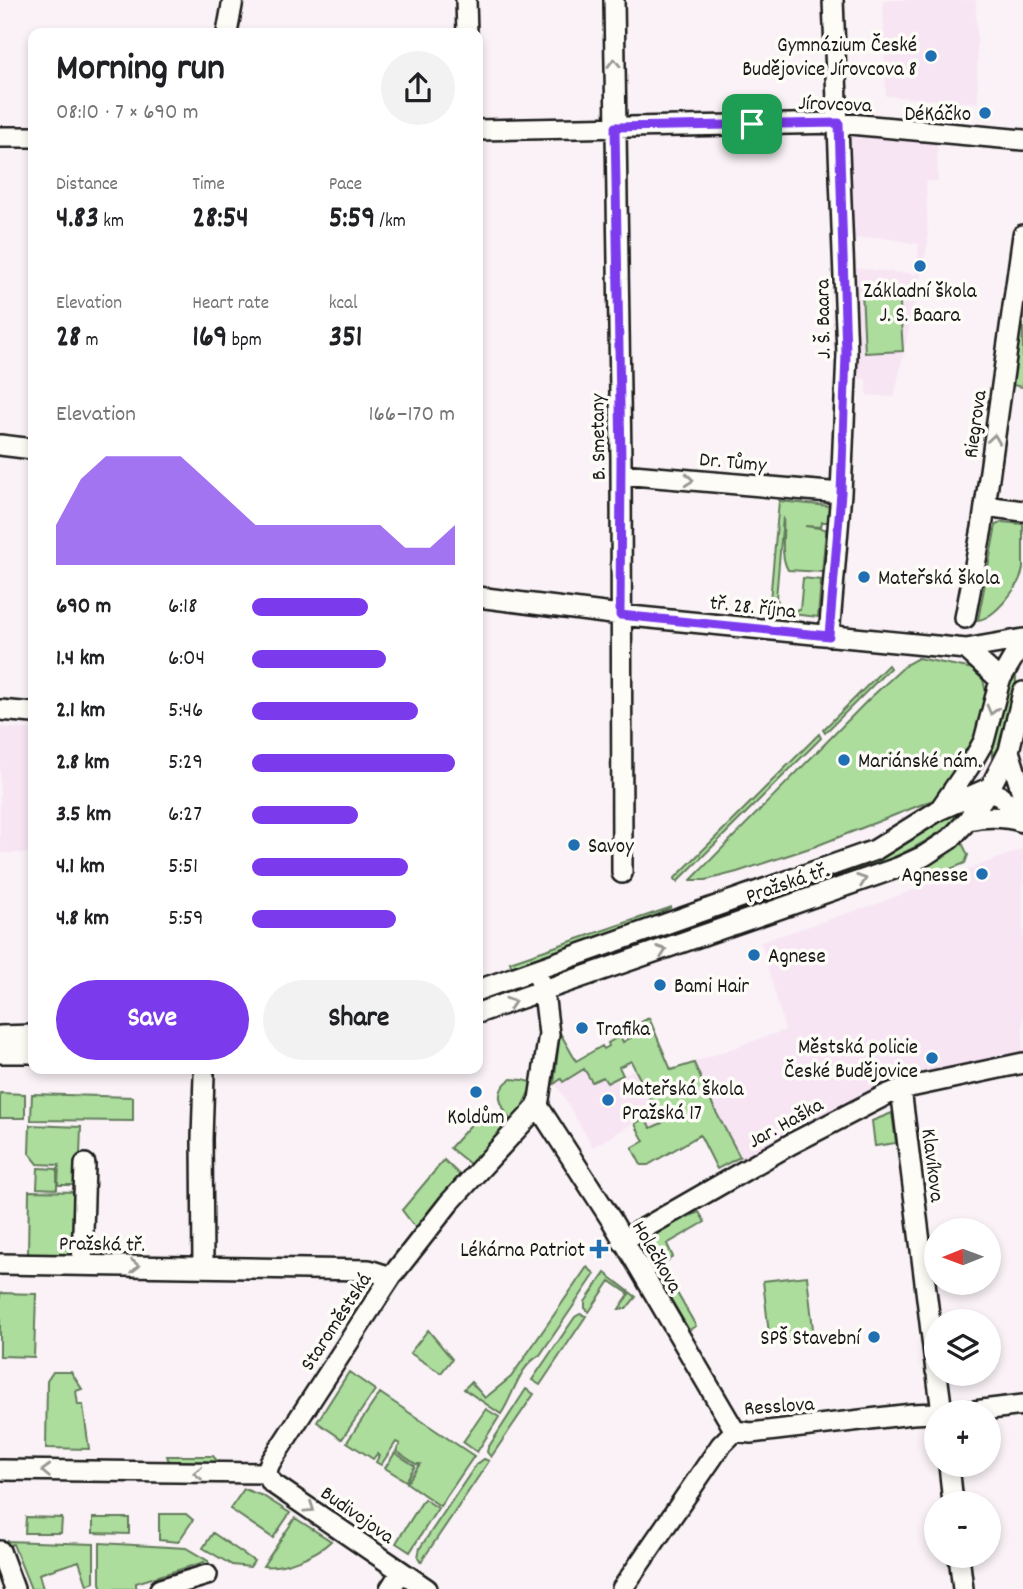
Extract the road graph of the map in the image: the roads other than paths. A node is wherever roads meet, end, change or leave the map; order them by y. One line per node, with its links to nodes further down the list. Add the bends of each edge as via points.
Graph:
1 (233, 0): 5 (street)
2 (466, 0): 6 (street)
3 (614, 0): 8 (street, B. Smetany, one-way to 3)
4 (833, 0): 7 (street, J. Š. Baara)
5 (228, 28)
6 (467, 28)
7 (839, 123): 8 (street, Jírovcova); 12 (street, Jírovcova); 17 (street, J. Š. Baara, via 846,354)
8 (615, 127): 9 (street, Jírovcova); 16 (street, B. Smetany)
9 (483, 130)
10 (0, 137): 11 (street)
11 (28, 137)
12 (1023, 140)
13 (1023, 235): 18 (street, Riegrova, one-way to 13)
14 (0, 445): 15 (street)
15 (28, 448)
16 (621, 474): 17 (street, Dr. Tůmy, one-way to 17); 21 (street, B. Smetany)
17 (841, 493): 23 (street, J. Š. Baara)
18 (985, 506): 19 (street); 22 (street, Riegrova)
19 (1023, 511)
20 (483, 598): 21 (street, tř. 28. října)
21 (620, 615): 23 (street, tř. 28. října); 38 (street, B. Smetany)
22 (965, 618)
23 (829, 636): 25 (street, tř. 28. října)
24 (1023, 640): 25 (street, tř. 28. října); 26 (street)
25 (966, 649): 26 (street)
26 (1000, 680): 30 (street, one-way to 30)
27 (1023, 692): 31 (street, Pražská tř.)
28 (0, 710): 29 (street)
29 (28, 713)
30 (984, 741): 32 (street); 34 (street)
31 (1009, 751): 32 (street, Pražská tř.); 33 (street)
32 (990, 788): 34 (street); 35 (street); 36 (street, Pražská tř.)
33 (1023, 796)
34 (939, 810): 39 (street, Pražská tř., via 875,850)
35 (1023, 817)
36 (968, 820): 37 (street, via 988,816); 41 (street, Pražská tř., one-way to 36, via 900,867 950,839)
37 (1023, 822)
38 (622, 873)
39 (536, 970): 40 (street, Pražská tř.); 41 (street)
40 (483, 988)
41 (544, 992): 42 (street, Pražská tř., one-way to 41); 50 (street, via 549,1034)
42 (483, 1011)
43 (28, 1035): 44 (street)
44 (0, 1036)
45 (0, 1053): 46 (street)
46 (28, 1054)
47 (1023, 1063): 49 (street, Jar. Haška)
48 (204, 1075): 55 (street)
49 (901, 1089): 52 (street, Jar. Haška, via 791,1144); 57 (street, Klavíkova)
50 (538, 1106): 52 (street, Holečkova); 56 (street, Staroměstská, via 449,1203)
51 (85, 1164): 54 (street)
52 (622, 1241): 61 (street, Holečkova)
53 (0, 1264): 54 (street, Pražská tř.)
54 (82, 1265): 55 (street, Pražská tř., one-way to 55)
55 (203, 1267): 56 (street, Pražská tř., via 369,1270)
56 (391, 1277): 63 (street, Staroměstská)
57 (928, 1309)
58 (1023, 1405): 59 (street)
59 (1001, 1408)
60 (924, 1414): 61 (street, Resslova)
61 (735, 1431): 72 (street, Resslova)
62 (0, 1469): 63 (street, one-way to 62)
63 (267, 1473): 66 (street, Budivojova, one-way to 66, via 272,1483)
64 (0, 1551): 68 (street)
65 (960, 1568): 73 (street)
66 (401, 1572): 70 (street); 71 (street, Budivojova)
67 (207, 1575): 69 (street)
68 (14, 1589)
69 (160, 1589)
70 (390, 1589)
71 (427, 1589)
72 (622, 1589)
73 (963, 1589)

